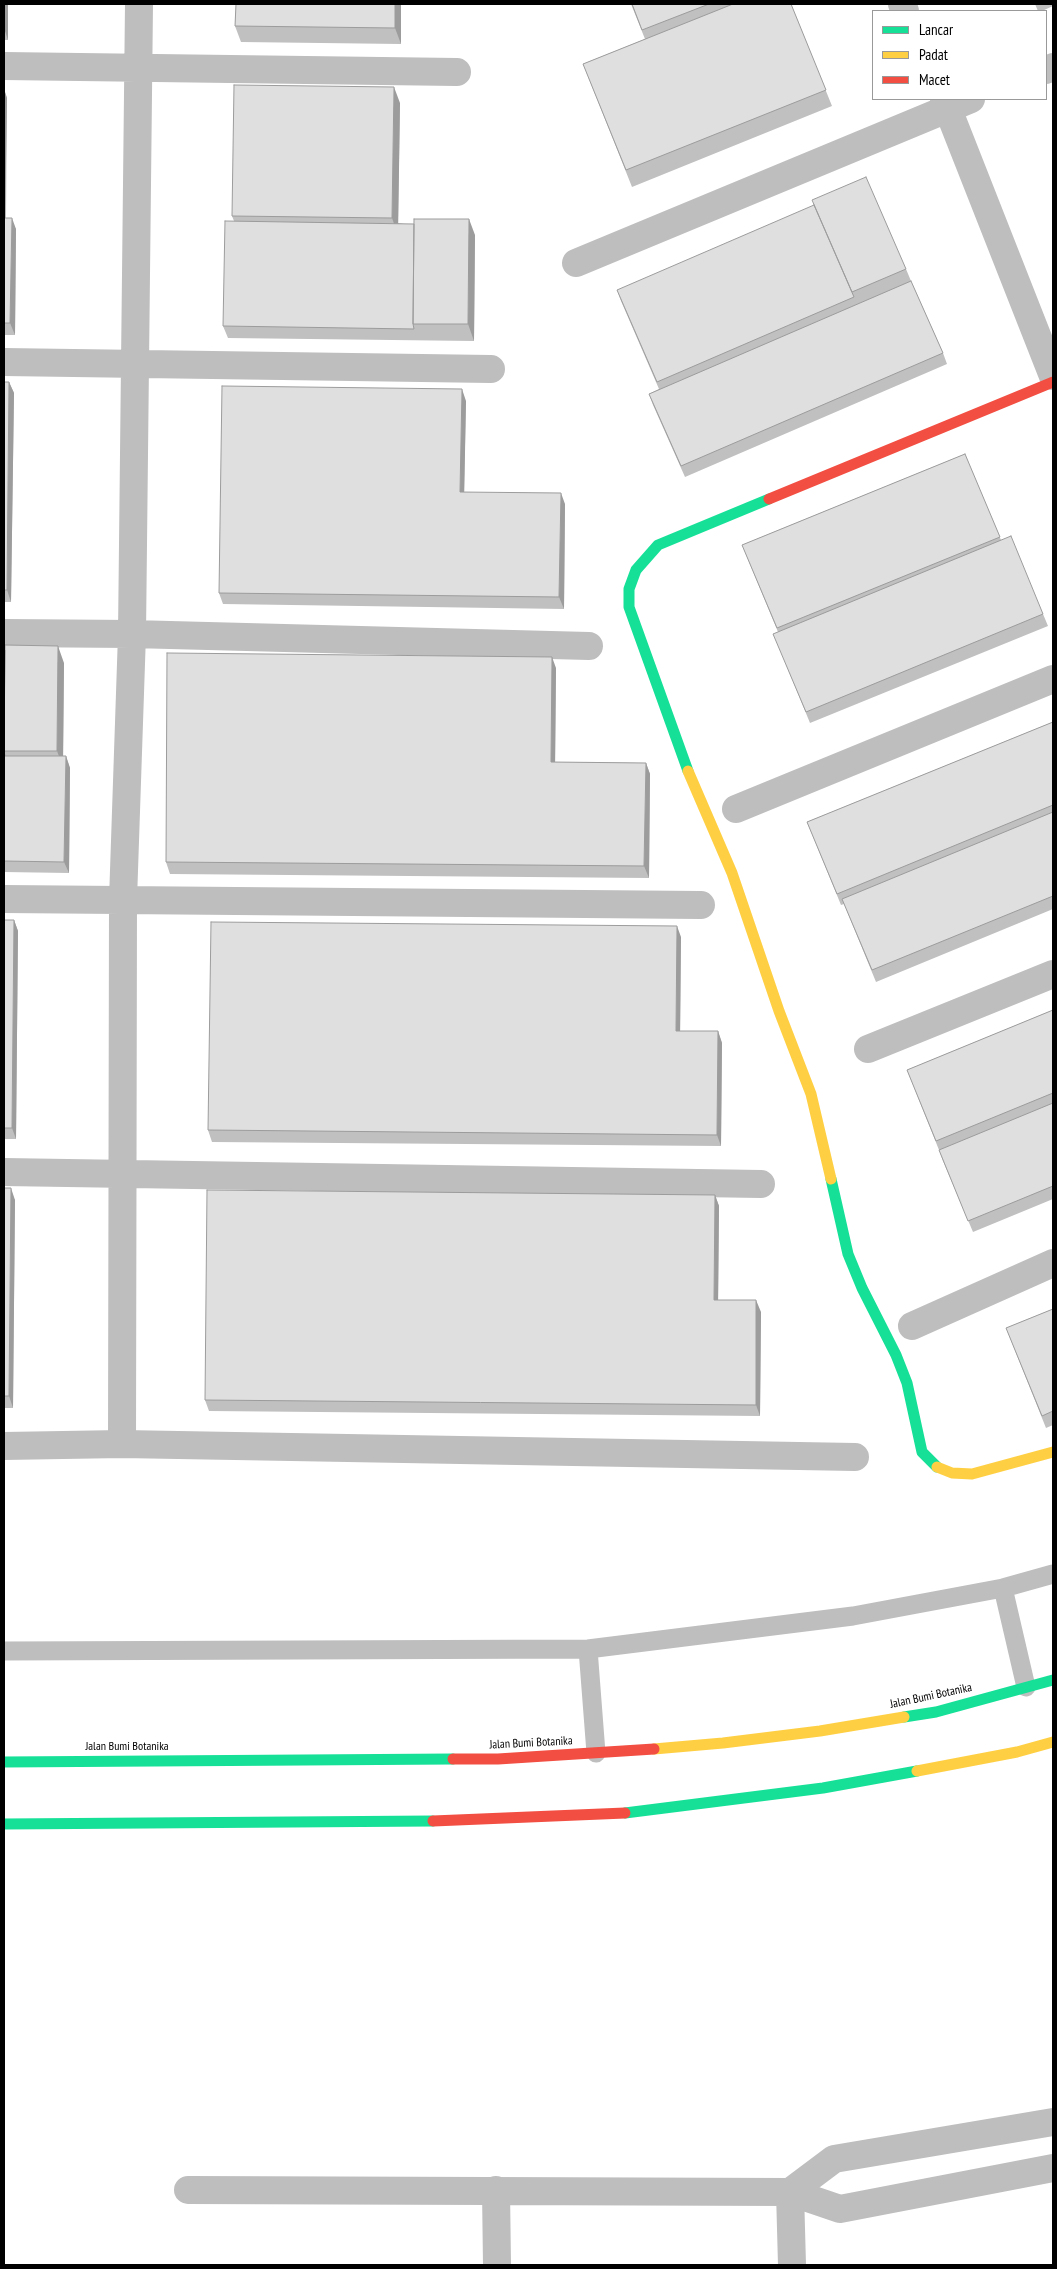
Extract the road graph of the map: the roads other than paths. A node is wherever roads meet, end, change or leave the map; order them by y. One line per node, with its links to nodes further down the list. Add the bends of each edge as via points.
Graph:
1 (139, 4): 3 (street)
2 (4, 66): 3 (street)
3 (138, 68): 4 (street); 8 (street)
4 (457, 72)
5 (954, 102): 6 (street); 10 (street)
6 (576, 263)
7 (4, 362): 8 (street)
8 (136, 363): 9 (street); 13 (street)
9 (491, 369)
10 (1053, 376)
11 (1053, 382): 29 (main road, via 658,545 636,570 629,589 629,607 690,777 732,873 808,1086 848,1254 907,1383 922,1452 938,1468 972,1474)
12 (4, 634): 13 (street)
13 (132, 634): 14 (street); 18 (street)
14 (589, 646)
15 (1053, 678): 16 (street)
16 (736, 808)
17 (4, 899): 18 (street)
18 (123, 900): 19 (street); 23 (street)
19 (702, 905)
20 (1053, 974): 21 (street)
21 (868, 1049)
22 (4, 1172): 23 (street)
23 (121, 1174): 24 (street); 27 (street)
24 (761, 1184)
25 (1053, 1263): 26 (street)
26 (912, 1326)
27 (122, 1444): 28 (street); 30 (street)
28 (4, 1446)
29 (1053, 1452)
30 (855, 1456)
31 (1053, 1574): 32 (lane)
32 (1003, 1588): 33 (lane, via 853,1616); 36 (lane)
33 (588, 1649): 34 (lane); 38 (lane)
34 (4, 1651)
35 (1053, 1680): 36 (main road, Jalan Bumi Botanika)
36 (1026, 1688): 38 (main road, Jalan Bumi Botanika, via 936,1712 820,1731)
37 (1053, 1742): 40 (main road, via 1017,1752 823,1788 638,1813 404,1822)
38 (596, 1753): 39 (main road, Jalan Bumi Botanika, via 498,1758)
39 (4, 1762)
40 (4, 1824)
41 (1053, 2122): 45 (street, via 834,2160)
42 (1053, 2168): 45 (street, via 840,2209)
43 (188, 2190): 44 (street)
44 (496, 2190): 45 (street); 46 (street)
45 (790, 2192): 47 (street)
46 (497, 2265)
47 (792, 2265)

